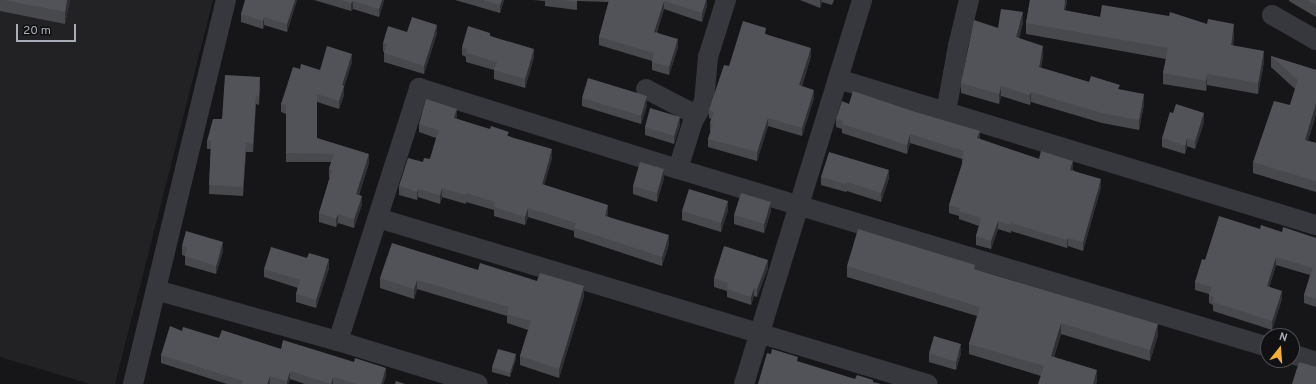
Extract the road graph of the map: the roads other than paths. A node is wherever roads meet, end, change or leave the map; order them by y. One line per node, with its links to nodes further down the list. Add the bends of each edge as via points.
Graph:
1 (226, 0): 15 (street)
2 (726, 0): 10 (street, via 708,57 704,102)
3 (862, 0): 7 (street)
4 (969, 0): 9 (street)
5 (1272, 14): 6 (street)
6 (1316, 40)
7 (838, 79): 9 (street); 12 (street)
8 (646, 89): 10 (street)
9 (946, 112): 14 (street)
10 (696, 116): 11 (street)
11 (678, 169): 12 (street); 13 (street, via 418,88)
12 (799, 205): 16 (street); 18 (street)
13 (378, 218): 16 (street); 17 (street)
14 (1316, 225)
15 (156, 290): 17 (street); 21 (street)
16 (759, 333): 23 (street); 24 (street)
17 (338, 341): 22 (street)
18 (1260, 345)
19 (1300, 357): 20 (street)
20 (1316, 362)
21 (133, 384)
22 (478, 384)
23 (744, 384)
24 (927, 384)

